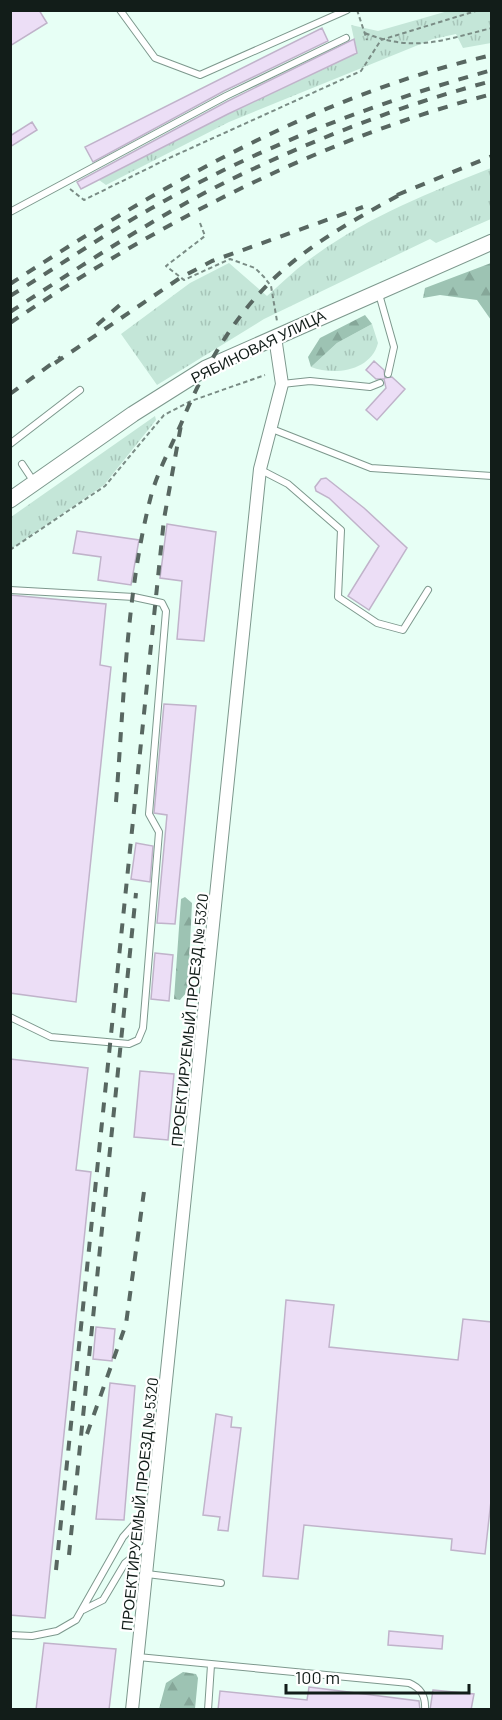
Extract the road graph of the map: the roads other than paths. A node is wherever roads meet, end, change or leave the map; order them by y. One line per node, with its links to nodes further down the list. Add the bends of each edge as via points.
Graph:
1 (120, 10): 2 (lane, via 155,58 200,75)
2 (347, 10)
3 (346, 38): 4 (lane, via 226,96)
4 (10, 212)
5 (492, 242): 6 (street, РЯБИНОВАЯ УЛИЦА)
6 (378, 290): 7 (street, РЯБИНОВАЯ УЛИЦА); 8 (lane, via 394,347)
7 (275, 337): 10 (street, ПРОЕКТИРУЕМЫЙ ПРОЕЗД № 5320); 17 (street, РЯБИНОВАЯ УЛИЦА, via 207,368)
8 (388, 374)
9 (380, 383): 10 (lane, via 370,387 310,381)
10 (282, 384): 12 (street, ПРОЕКТИРУЕМЫЙ ПРОЕЗД № 5320)
11 (80, 390): 13 (lane)
12 (272, 429): 15 (street, ПРОЕКТИРУЕМЫЙ ПРОЕЗД № 5320); 16 (lane, via 371,468)
13 (10, 444)
14 (22, 464): 17 (lane)
15 (260, 469): 20 (lane, via 288,484 341,530 338,597 377,623 403,630); 22 (street, ПРОЕКТИРУЕМЫЙ ПРОЕЗД № 5320)
16 (492, 476)
17 (35, 482): 18 (street, РЯБИНОВАЯ УЛИЦА)
18 (10, 500)
19 (10, 590): 21 (lane, via 134,597 162,603 166,611 149,814 159,832 141,1033 138,1040 129,1044 51,1037)
20 (428, 590)
21 (10, 1017)
22 (154, 1502): 23 (street, ПРОЕКТИРУЕМЫЙ ПРОЕЗД № 5320); 26 (lane, via 123,1537)
23 (150, 1543): 24 (street, ПРОЕКТИРУЕМЫЙ ПРОЕЗД № 5320); 26 (lane, via 125,1563 103,1600)
24 (147, 1574): 25 (lane); 28 (street, ПРОЕКТИРУЕМЫЙ ПРОЕЗД № 5320)
25 (221, 1583)
26 (83, 1610): 27 (lane, via 70,1625 57,1631)
27 (10, 1635)
28 (138, 1657): 29 (lane); 30 (street, ПРОЕКТИРУЕМЫЙ ПРОЕЗД № 5320)
29 (211, 1665): 31 (lane); 32 (lane, via 409,1683 421,1690)
30 (132, 1710)
31 (208, 1710)
32 (425, 1710)

